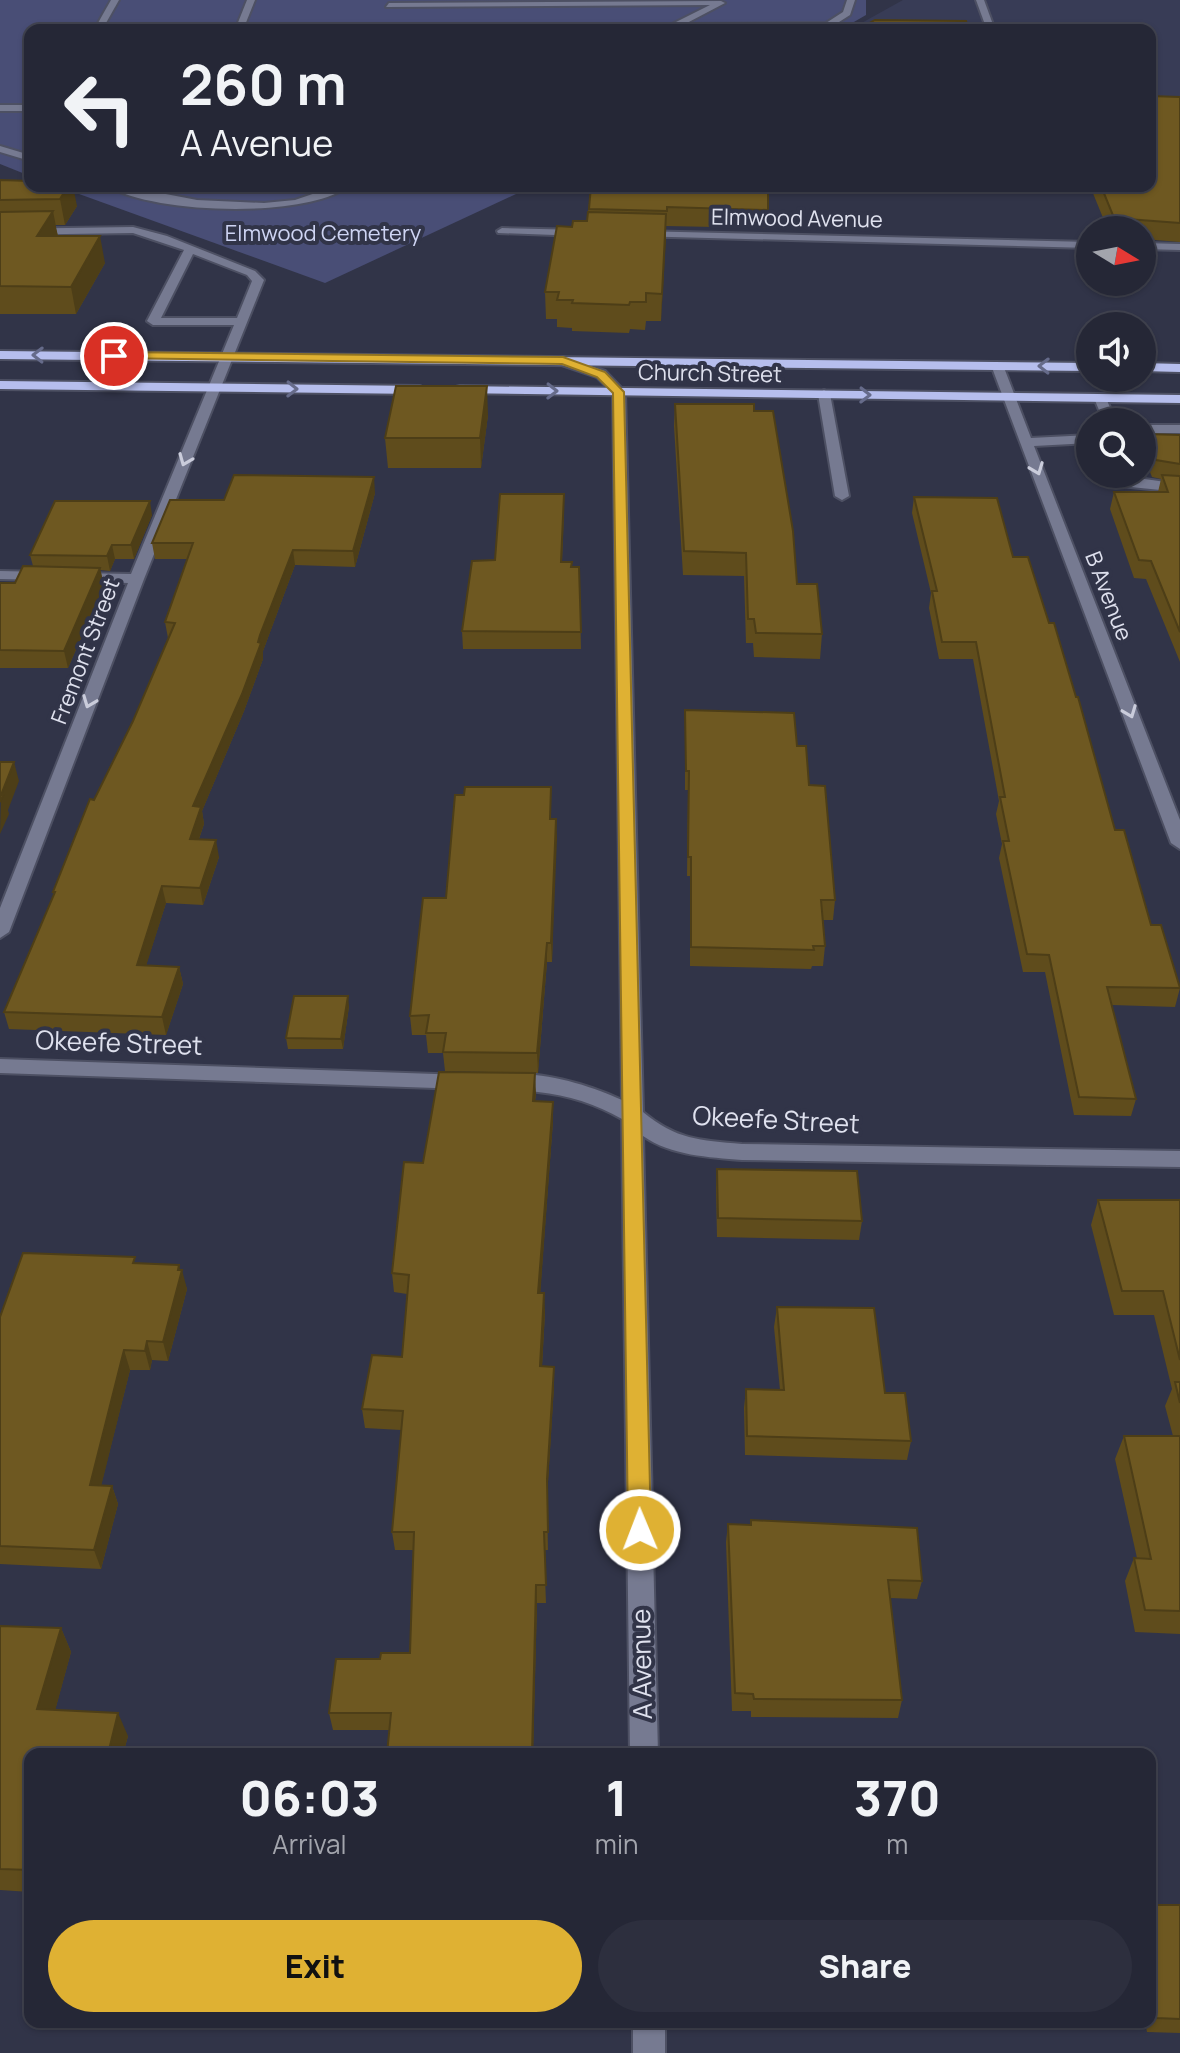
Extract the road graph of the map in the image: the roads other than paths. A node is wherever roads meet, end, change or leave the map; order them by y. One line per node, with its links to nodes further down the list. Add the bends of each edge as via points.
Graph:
1 (115, 0): 8 (street)
2 (251, 0): 9 (street)
3 (851, 0): 13 (street, via 847,13)
4 (980, 0): 14 (street)
5 (530, 2): 6 (street); 7 (street); 11 (street)
6 (724, 2): 12 (street)
7 (390, 3): 10 (street)
8 (101, 24)
9 (241, 24)
10 (384, 24)
11 (529, 24)
12 (679, 24)
13 (831, 24)
14 (989, 24)
15 (0, 108): 16 (street)
16 (24, 108)
17 (0, 149): 18 (street)
18 (24, 156)
19 (130, 192): 22 (street)
20 (179, 192): 22 (street)
21 (335, 192): 22 (street, via 296,203)
22 (176, 202)
23 (502, 231): 25 (street)
24 (0, 232): 30 (street, via 133,230)
25 (588, 233)
26 (618, 234): 27 (street, Elmwood Avenue)
27 (1076, 245)
28 (1156, 246): 29 (street)
29 (1180, 247)
30 (190, 249): 31 (street, Fremont Street, via 258,280); 31 (street, via 153,321)
31 (243, 322): 33 (street, Fremont Street)
32 (0, 355): 33 (main road, Church Street, one-way to 32)
33 (228, 357): 34 (main road, Church Street); 40 (street, Fremont Street)
34 (563, 361): 35 (main road, Church Street); 43 (street, via 601,374)
35 (997, 365): 36 (main road, Church Street, one-way to 35); 45 (street, B Avenue)
36 (1076, 367)
37 (1156, 367): 38 (main road)
38 (1180, 368)
39 (0, 385): 40 (main road)
40 (214, 388): 41 (main road, one-way to 41); 57 (street, Fremont Street, one-way to 57)
41 (432, 390)
42 (447, 390): 43 (main road, Church Street, one-way to 43)
43 (619, 392): 44 (main road, Church Street); 61 (street, A Avenue)
44 (824, 394): 45 (main road, Church Street, one-way to 45); 55 (street)
45 (1009, 396): 46 (main road, Church Street); 52 (street, B Avenue)
46 (1100, 398): 47 (main road, Church Street); 48 (street)
47 (1180, 399)
48 (1104, 408)
49 (1156, 429): 50 (street)
50 (1180, 429)
51 (1076, 440): 52 (street)
52 (1027, 442): 58 (street, B Avenue, one-way to 58)
53 (1156, 486): 54 (street)
54 (1180, 488)
55 (842, 496)
56 (0, 575): 57 (street)
57 (137, 579): 59 (street, Fremont Street, one-way to 59)
58 (1180, 843)
59 (0, 932)
60 (0, 1066): 61 (street, Okeefe Street, via 547,1083)
61 (632, 1115): 62 (street, Okeefe Street, via 658,1136 693,1147 742,1152); 63 (street, A Avenue)
62 (1180, 1159)
63 (644, 1748)
64 (649, 2028): 65 (street)
65 (649, 2053)

